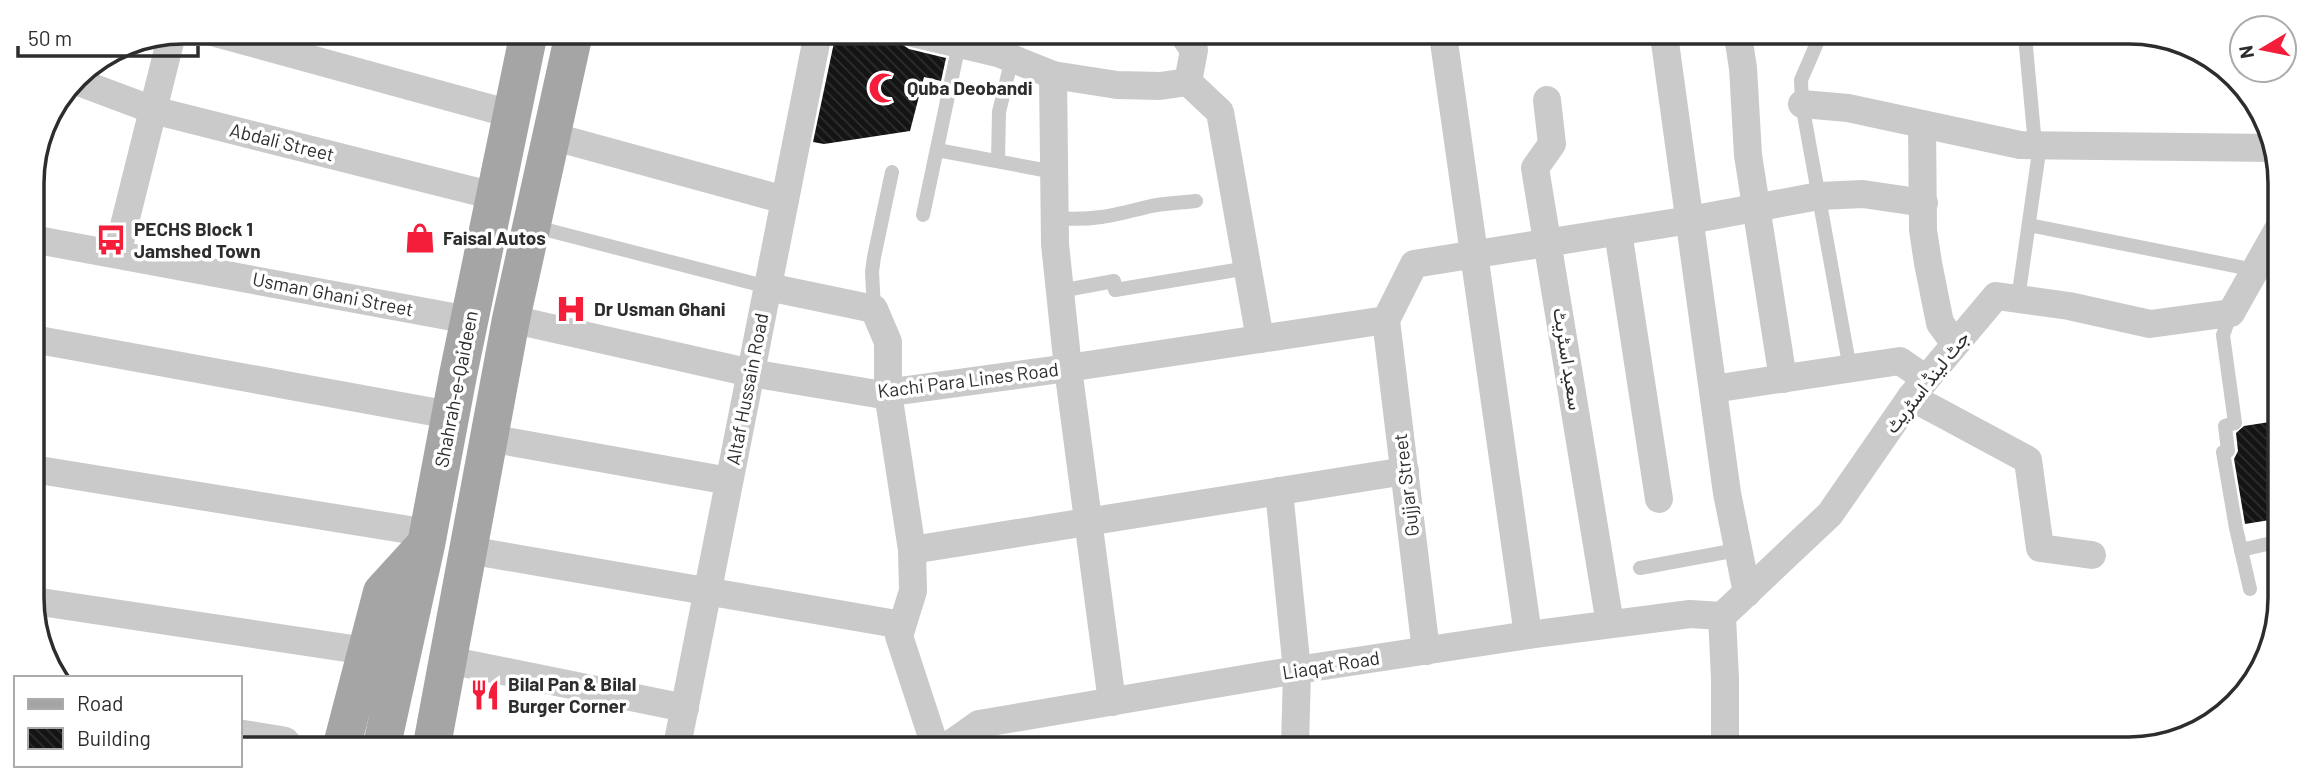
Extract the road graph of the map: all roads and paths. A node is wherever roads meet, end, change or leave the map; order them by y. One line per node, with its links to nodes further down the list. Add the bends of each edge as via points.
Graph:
1 (256, 44): 20 (street)
2 (519, 44): 20 (main road, Shahrah-e-Qaideen)
3 (572, 44): 22 (main road)
4 (816, 44): 31 (street, Altaf Hussain Road)
5 (959, 44): 13 (street); 25 (lane)
6 (1190, 44): 15 (street, via 1194,50)
7 (1444, 44): 45 (street)
8 (1665, 44): 37 (street)
9 (1739, 44): 34 (street, via 1748,155)
10 (1817, 44): 18 (lane, via 1801,80)
11 (2026, 44): 23 (lane)
12 (169, 45): 19 (street)
13 (1004, 48): 14 (street); 26 (lane)
14 (1053, 75): 15 (street, via 1117,85); 28 (street)
15 (1188, 82): 46 (street, via 1220,112)
16 (84, 84): 19 (street, Abdali Street)
17 (1547, 100): 42 (street, سعید اسٹریٹ, via 1552,144 1535,168)
18 (1802, 104): 21 (street, via 1848,108); 30 (lane)
19 (153, 110): 29 (street, Abdali Street); 44 (street)
20 (511, 114): 29 (main road, Shahrah-e-Qaideen)
21 (1922, 124): 23 (street); 33 (street)
22 (551, 136): 31 (street); 39 (main road)
23 (2038, 145): 24 (street); 38 (lane)
24 (2264, 148)
25 (937, 150): 26 (lane); 35 (lane)
26 (998, 162): 28 (lane)
27 (892, 172): 51 (lane, via 872,272)
28 (1054, 172): 36 (street)
29 (494, 196): 53 (main road, Shahrah-e-Qaideen)
30 (1819, 196): 33 (street, via 1863,194); 34 (street); 60 (lane)
31 (785, 200): 48 (street, Altaf Hussain Road)
32 (1196, 201): 36 (lane, via 1113,216)
33 (1924, 203): 58 (street, via 1923,230 1935,302 1940,323)
34 (1758, 208): 37 (street); 62 (street)
35 (923, 215)
36 (1055, 218): 49 (street)
37 (1690, 220): 40 (street); 64 (street)
38 (2029, 225): 47 (lane); 50 (lane)
39 (531, 226): 48 (lane); 54 (main road)
40 (1618, 232): 42 (street); 72 (street)
41 (44, 241): 44 (street, Usman Ghani Street)
42 (1549, 243): 45 (street); 87 (street, سعید اسٹریٹ)
43 (2268, 247): 47 (street)
44 (117, 254): 53 (street, Usman Ghani Street)
45 (1474, 254): 55 (street, via 1414,264); 89 (street)
46 (1248, 268): 49 (lane, via 1115,290 1114,281); 56 (street)
47 (2255, 271): 52 (street)
48 (768, 287): 51 (street); 61 (street, Altaf Hussain Road)
49 (1060, 291): 59 (street)
50 (2018, 299): 52 (street, جٹ لینڈ اسٹریٹ, via 2150,324); 58 (street, جٹ لینڈ اسٹریٹ, via 1996,296)
51 (874, 309): 65 (street, via 888,342)
52 (2231, 313): 79 (lane, via 2223,335 2235,424 2225,426 2228,451 2223,452)
53 (469, 320): 66 (main road, Shahrah-e-Qaideen)
54 (512, 320): 61 (street, Kachi Para Lines Road); 67 (main road)
55 (1387, 320): 56 (street, Kachi Para Lines Road); 69 (street, Gujjar Street)
56 (1260, 339): 59 (street, Kachi Para Lines Road)
57 (44, 341): 66 (street)
58 (1955, 344): 63 (street, جٹ لینڈ اسٹریٹ)
59 (1068, 368): 65 (street, Kachi Para Lines Road); 73 (street)
60 (1850, 369): 62 (street); 63 (street, via 1900,361)
61 (751, 373): 65 (street, Kachi Para Lines Road); 70 (street, Altaf Hussain Road)
62 (1783, 379): 64 (street)
63 (1919, 388): 80 (street, via 2028,460 2040,548); 84 (street, جٹ لینڈ اسٹریٹ, via 1830,514)
64 (1713, 389): 78 (street)
65 (888, 393): 77 (street)
66 (450, 415): 74 (main road, Shahrah-e-Qaideen)
67 (489, 438): 70 (street); 76 (main road)
68 (44, 471): 74 (street)
69 (1405, 471): 71 (street); 91 (street, Gujjar Street)
70 (729, 481): 83 (street, Altaf Hussain Road)
71 (1279, 491): 73 (street); 93 (street)
72 (1659, 499)
73 (1089, 521): 77 (street); 94 (street)
74 (427, 539): 90 (main road, via 382,592); 97 (main road, Shahrah-e-Qaideen)
75 (2268, 544): 79 (lane)
76 (468, 550): 83 (street); 92 (main road)
77 (912, 550): 88 (street, via 913,591)
78 (1737, 550): 81 (lane); 84 (street)
79 (2241, 550): 82 (lane)
80 (2092, 555)
81 (1640, 568)
82 (2250, 589)
83 (708, 591): 88 (street); 95 (street, Altaf Hussain Road)
84 (1747, 593): 86 (street, جٹ لینڈ اسٹریٹ)
85 (44, 603): 90 (street)
86 (1723, 616): 87 (street, Liaqat Road, via 1690,614); 104 (street)
87 (1610, 624): 89 (street, Liaqat Road)
88 (902, 625): 101 (street, via 899,636)
89 (1528, 635): 91 (street, Liaqat Road)
90 (366, 651): 96 (main road)
91 (1426, 651): 93 (street, Liaqat Road)
92 (448, 660): 95 (street); 98 (main road); 99 (main road)
93 (1297, 670): 94 (street, Liaqat Road); 103 (street)
94 (1112, 702): 102 (street, Liaqat Road, via 979,724)
95 (685, 708): 100 (street, Altaf Hussain Road)
96 (344, 737)
97 (384, 737)
98 (434, 737)
99 (451, 737)
100 (679, 737)
101 (932, 737)
102 (961, 737)
103 (1295, 737)
104 (1725, 737)

